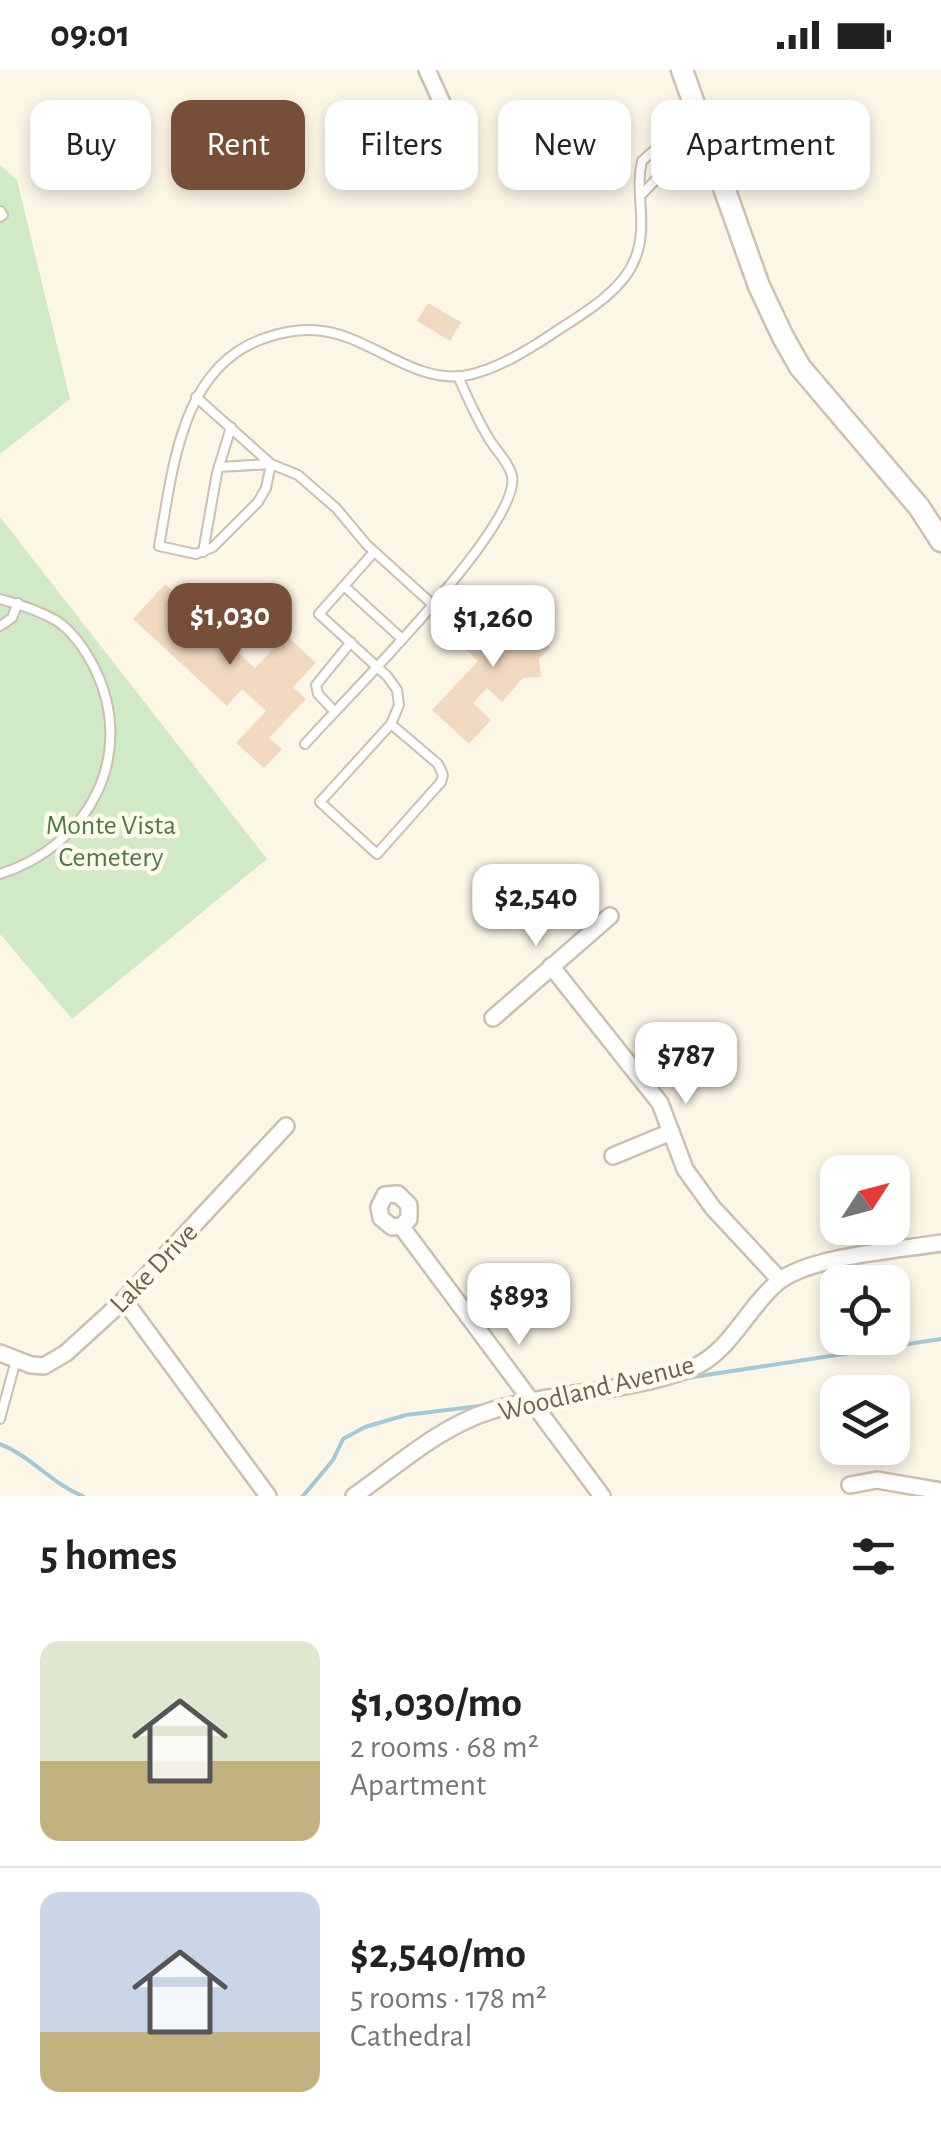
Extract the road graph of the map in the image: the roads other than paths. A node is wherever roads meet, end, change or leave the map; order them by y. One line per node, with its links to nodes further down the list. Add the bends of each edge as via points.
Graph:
1 (427, 70): 3 (street)
2 (682, 70): 4 (street)
3 (442, 100)
4 (692, 100)
5 (651, 152): 8 (lane, via 640,168)
6 (651, 184): 8 (lane)
7 (723, 190): 14 (street, via 759,286 800,367)
8 (642, 194): 9 (lane, via 637,255 619,284 534,346)
9 (458, 376): 10 (lane, via 413,368 345,336 305,329 248,344 211,374); 20 (lane, via 508,467 512,493 485,543)
10 (196, 397): 11 (lane); 15 (lane, via 159,546)
11 (231, 427): 12 (lane); 13 (lane)
12 (271, 464): 13 (lane); 15 (lane, via 258,502); 16 (lane, via 298,474)
13 (219, 467): 15 (lane)
14 (941, 540)
15 (203, 552)
16 (374, 552): 17 (lane); 20 (lane)
17 (344, 586): 22 (lane); 23 (lane, via 319,614)
18 (0, 599): 19 (lane)
19 (18, 604): 21 (lane); 28 (lane, via 58,622 86,650 106,693 110,728 105,776 86,814 59,844)
20 (432, 604): 22 (lane)
21 (0, 626)
22 (401, 638): 24 (lane)
23 (351, 642): 24 (lane); 25 (lane, via 316,685)
24 (376, 665): 25 (lane); 26 (lane, via 397,690)
25 (334, 711): 27 (lane)
26 (391, 724): 26 (lane, via 320,802 377,854 444,775)
27 (305, 744)
28 (0, 874)
29 (610, 916): 30 (street)
30 (551, 966): 31 (street); 33 (street, via 660,1103)
31 (492, 1018)
32 (286, 1126): 38 (street, Lake Drive)
33 (671, 1132): 34 (street); 37 (street, via 684,1169 712,1208)
34 (613, 1156)
35 (401, 1226): 41 (street)
36 (941, 1243): 37 (street, Woodland Avenue, via 815,1264)
37 (780, 1280): 41 (street, Woodland Avenue, via 705,1362)
38 (124, 1300): 40 (street, Lake Drive, via 54,1362); 45 (street)
39 (0, 1353): 40 (street, Lake Drive)
40 (16, 1360): 42 (lane)
41 (531, 1401): 46 (street, Woodland Avenue, via 451,1429); 47 (street)
42 (0, 1419)
43 (850, 1485): 44 (street, via 877,1480)
44 (941, 1491)
45 (268, 1496)
46 (354, 1496)
47 (602, 1496)

